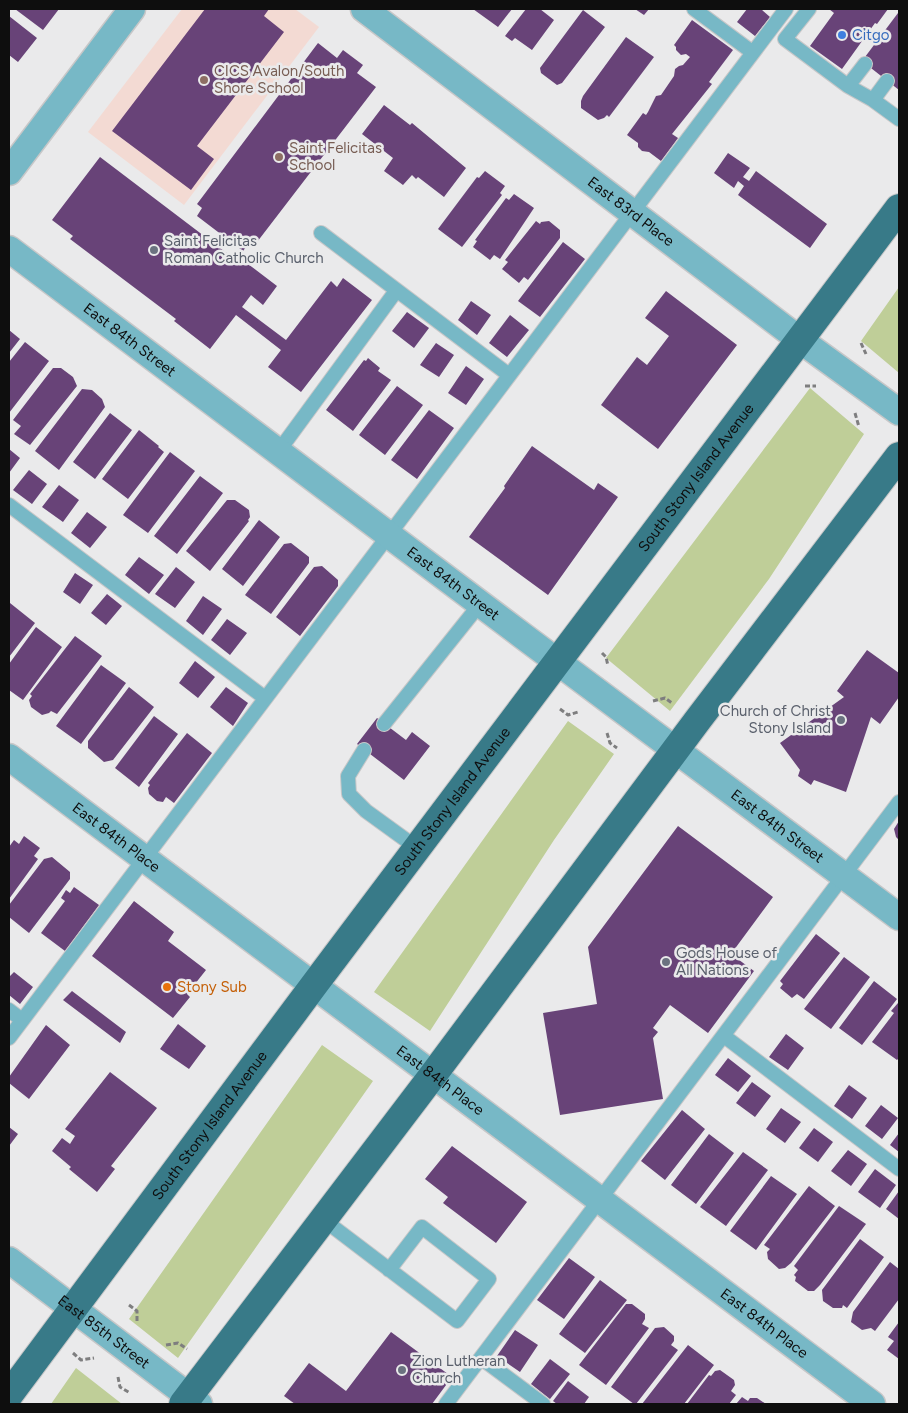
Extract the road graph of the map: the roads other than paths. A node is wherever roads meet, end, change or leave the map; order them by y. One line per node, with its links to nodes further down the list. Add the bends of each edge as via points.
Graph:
1 (132, 9): 12 (street)
2 (364, 9): 14 (street, East 83rd Place)
3 (694, 9): 6 (lane)
4 (786, 9): 6 (lane)
5 (808, 9): 9 (lane, via 785,39)
6 (752, 52): 14 (lane)
7 (865, 64): 9 (lane)
8 (887, 81): 10 (lane)
9 (848, 86): 10 (lane)
10 (873, 100): 11 (lane)
11 (899, 119)
12 (9, 172)
13 (899, 208): 18 (highway, South Stony Island Avenue)
14 (631, 212): 18 (street, East 83rd Place); 19 (lane)
15 (321, 233): 17 (lane)
16 (9, 248): 21 (street, East 84th Street)
17 (396, 291): 19 (lane); 21 (lane)
18 (800, 340): 20 (street, East 83rd Place); 26 (highway, South Stony Island Avenue)
19 (508, 375): 24 (lane)
20 (899, 412)
21 (278, 452): 24 (street, East 84th Street)
22 (899, 456): 30 (highway)
23 (9, 504): 27 (lane)
24 (388, 535): 25 (street, East 84th Street); 27 (lane)
25 (480, 604): 26 (street, East 84th Street); 28 (lane)
26 (558, 662): 30 (street, East 84th Street); 33 (highway, South Stony Island Avenue)
27 (265, 698): 34 (lane)
28 (384, 724)
29 (364, 750): 33 (lane, via 348,776 349,794 366,811)
30 (675, 750): 35 (street, East 84th Street); 42 (highway)
31 (9, 757): 34 (street, East 84th Place)
32 (899, 802): 35 (lane)
33 (418, 848): 37 (highway, South Stony Island Avenue)
34 (144, 858): 37 (street, East 84th Place); 39 (lane)
35 (844, 876): 36 (street, East 84th Street); 40 (lane)
36 (899, 917)
37 (314, 985): 42 (street, East 84th Place); 48 (highway, South Stony Island Avenue)
38 (9, 1010): 39 (lane)
39 (22, 1020): 41 (lane)
40 (724, 1036): 43 (lane); 44 (lane)
41 (9, 1038)
42 (433, 1075): 44 (street, East 84th Place); 45 (highway)
43 (899, 1169)
44 (600, 1201): 49 (lane); 54 (street, East 84th Place)
45 (324, 1220): 47 (lane); 51 (highway)
46 (9, 1260): 48 (street, East 85th Street)
47 (390, 1270): 47 (lane, via 457,1321 489,1279 422,1227)
48 (74, 1310): 50 (highway, South Stony Island Avenue); 51 (street, East 85th Street)
49 (481, 1358): 52 (lane); 53 (lane)
50 (9, 1395)
51 (190, 1402)
52 (446, 1404)
53 (543, 1404)
54 (872, 1404)

